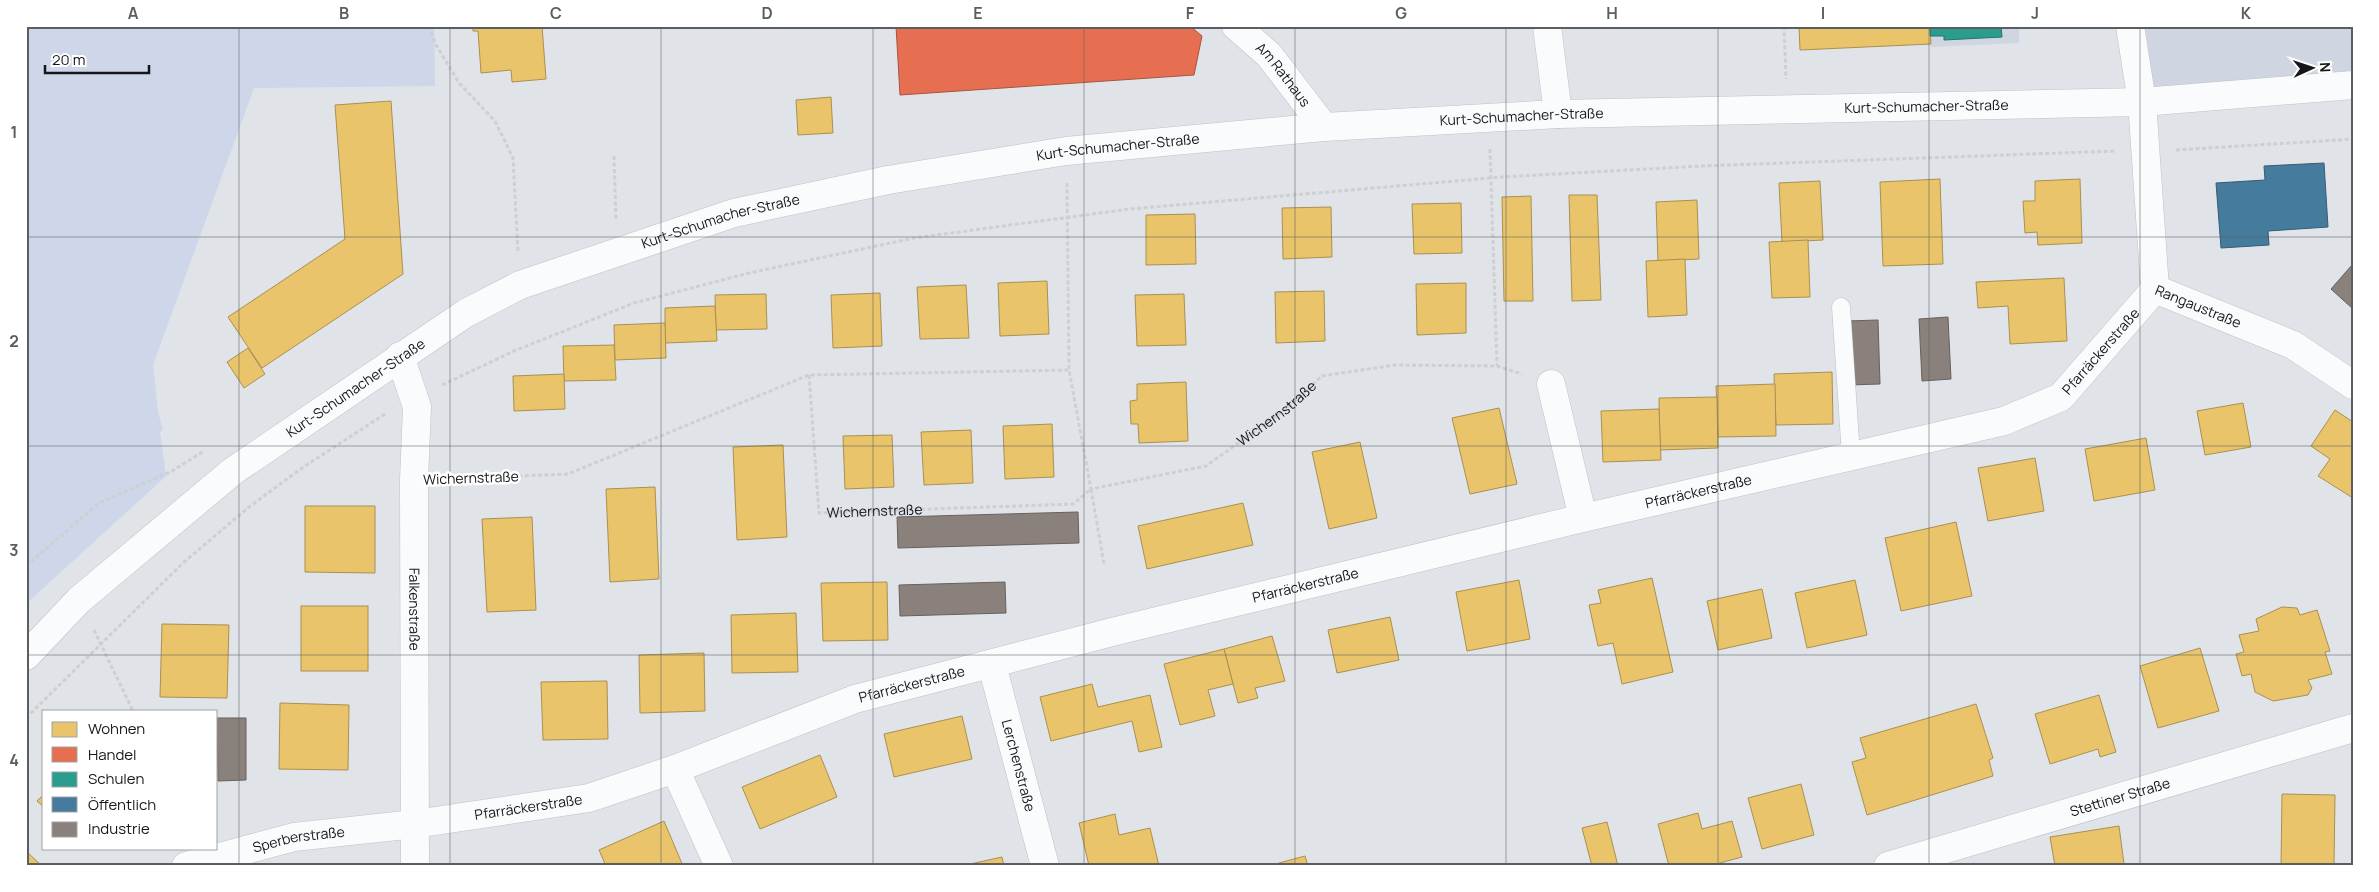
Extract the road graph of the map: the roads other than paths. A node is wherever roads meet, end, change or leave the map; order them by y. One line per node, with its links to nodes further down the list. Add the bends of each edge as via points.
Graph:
1 (1236, 26): 7 (street, Am Rathaus, via 1269,55)
2 (1547, 26): 6 (street)
3 (2130, 26): 5 (street, Rangaustraße)
4 (2353, 85): 5 (street, Kurt-Schumacher-Straße)
5 (2142, 102): 6 (street, Kurt-Schumacher-Straße); 8 (street, Rangaustraße)
6 (1558, 114): 7 (street, Kurt-Schumacher-Straße)
7 (1324, 127): 10 (street, Kurt-Schumacher-Straße, via 1066,152 888,180 734,213 520,285 466,313)
8 (2155, 289): 12 (street, Rangaustraße, via 2292,345); 13 (street, Pfarräckerstraße, via 2061,397 2004,421)
9 (1841, 307): 13 (lane)
10 (400, 356): 15 (street, Kurt-Schumacher-Straße, via 233,471 80,600); 19 (street, Falkenstraße, via 417,407 414,480)
11 (1551, 384): 14 (street)
12 (2353, 385)
13 (1851, 456): 14 (street, Pfarräckerstraße)
14 (1583, 518): 16 (street, Pfarräckerstraße, via 1116,631)
15 (26, 656)
16 (992, 665): 18 (street, Pfarräckerstraße, via 855,699); 23 (street, Lerchenstraße)
17 (2353, 728): 24 (street, Stettiner Straße)
18 (675, 769): 19 (street, Pfarräckerstraße, via 589,798); 22 (street)
19 (415, 824): 20 (street, Sperberstraße, via 294,837); 21 (street, Falkenstraße)
20 (186, 866)
21 (415, 866)
22 (719, 866)
23 (1045, 866)
24 (1888, 866)

